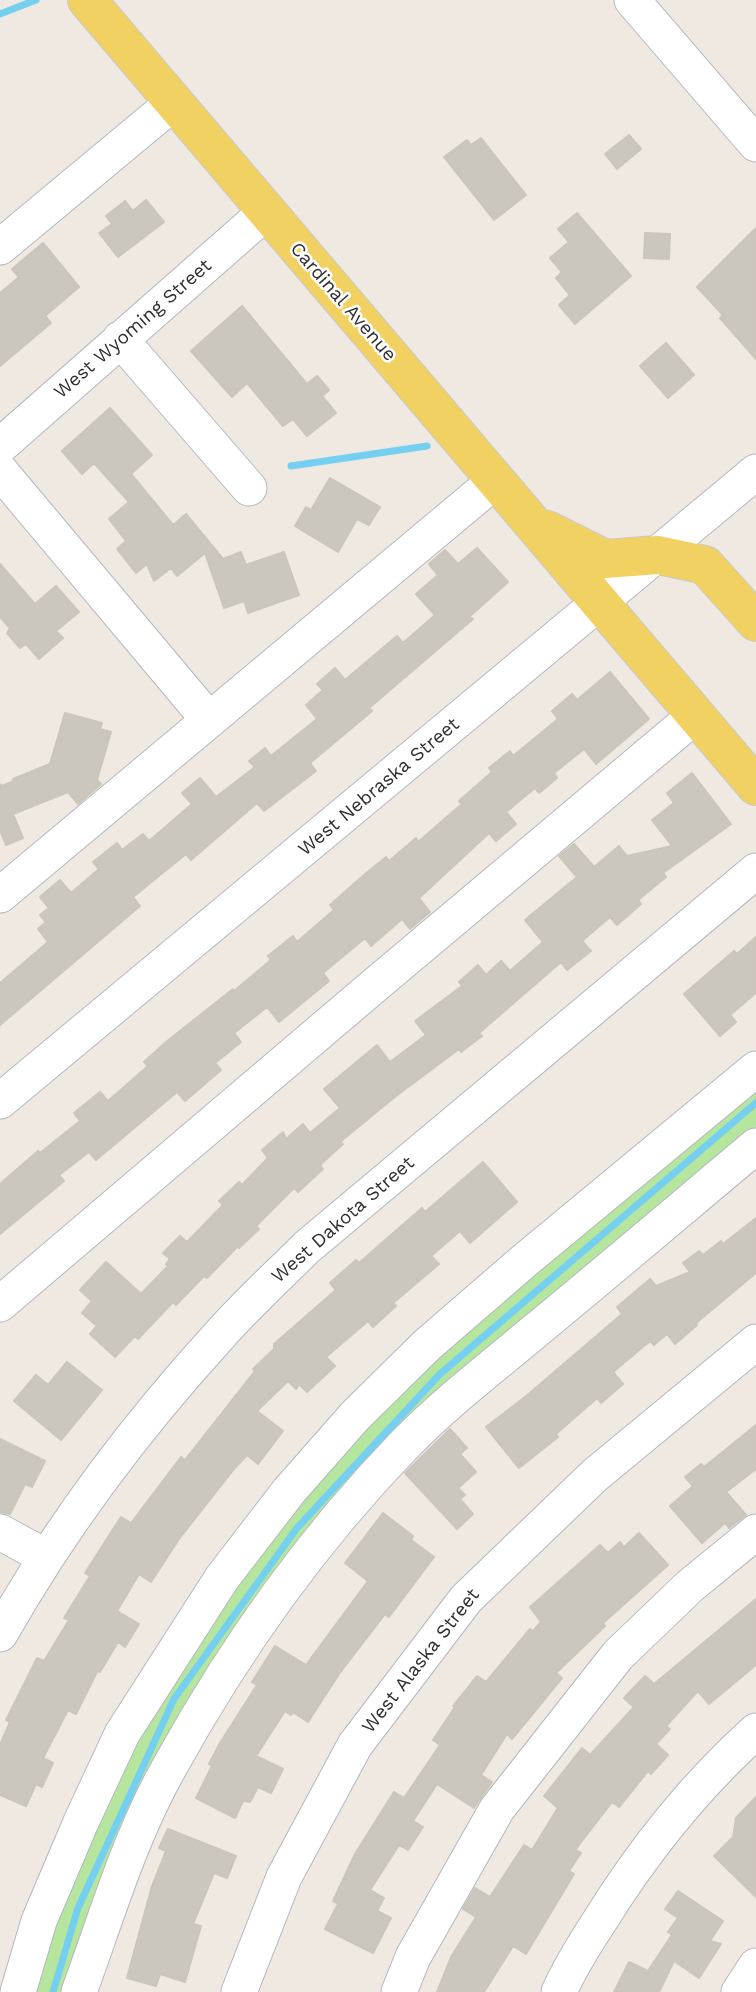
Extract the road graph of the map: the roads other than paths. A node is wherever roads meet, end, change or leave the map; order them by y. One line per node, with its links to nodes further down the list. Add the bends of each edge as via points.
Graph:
1 (87, 0): 3 (main road, Cardinal Avenue)
2 (632, 0): 4 (street)
3 (173, 103): 5 (main road, Cardinal Avenue); 6 (street)
4 (756, 144)
5 (265, 212): 7 (street, West Wyoming Street); 11 (main road, Cardinal Avenue)
6 (0, 247)
7 (120, 339): 8 (street, West Wyoming Street); 12 (street)
8 (0, 446)
9 (0, 471): 18 (street)
10 (756, 472): 14 (street, West Nebraska Street)
11 (495, 481): 13 (main road, Cardinal Avenue); 18 (street)
12 (249, 488)
13 (531, 522): 14 (main road, via 605,559); 15 (main road, Cardinal Avenue)
14 (658, 555): 15 (street, West Nebraska Street); 16 (main road, via 705,565)
15 (601, 603): 17 (main road, Cardinal Avenue); 23 (street, West Nebraska Street)
16 (756, 622)
17 (696, 715): 19 (main road, Cardinal Avenue); 25 (street)
18 (209, 720): 21 (street)
19 (756, 786)
20 (756, 871): 29 (street, West Dakota Street, via 307,1247 177,1382)
21 (0, 895)
22 (756, 1069): 33 (street, via 427,1345 355,1416 289,1491 222,1578 122,1734 39,1921)
23 (0, 1101)
24 (756, 1146): 34 (street, via 459,1395 406,1443 323,1537 228,1669 169,1767 116,1888)
25 (0, 1304)
26 (756, 1342): 35 (street, West Alaska Street, via 595,1475 466,1599 355,1745 284,1877)
27 (0, 1532): 29 (street)
28 (756, 1532): 36 (street, via 690,1586 618,1655 497,1809 413,1957)
29 (46, 1557): 30 (street, West Dakota Street)
30 (0, 1634)
31 (756, 1731): 37 (street, via 724,1760 653,1841 617,1892)
32 (756, 1966): 38 (street)
33 (18, 1992)
34 (79, 1992)
35 (239, 1992)
36 (399, 1992)
37 (559, 1992)
38 (738, 1992)

